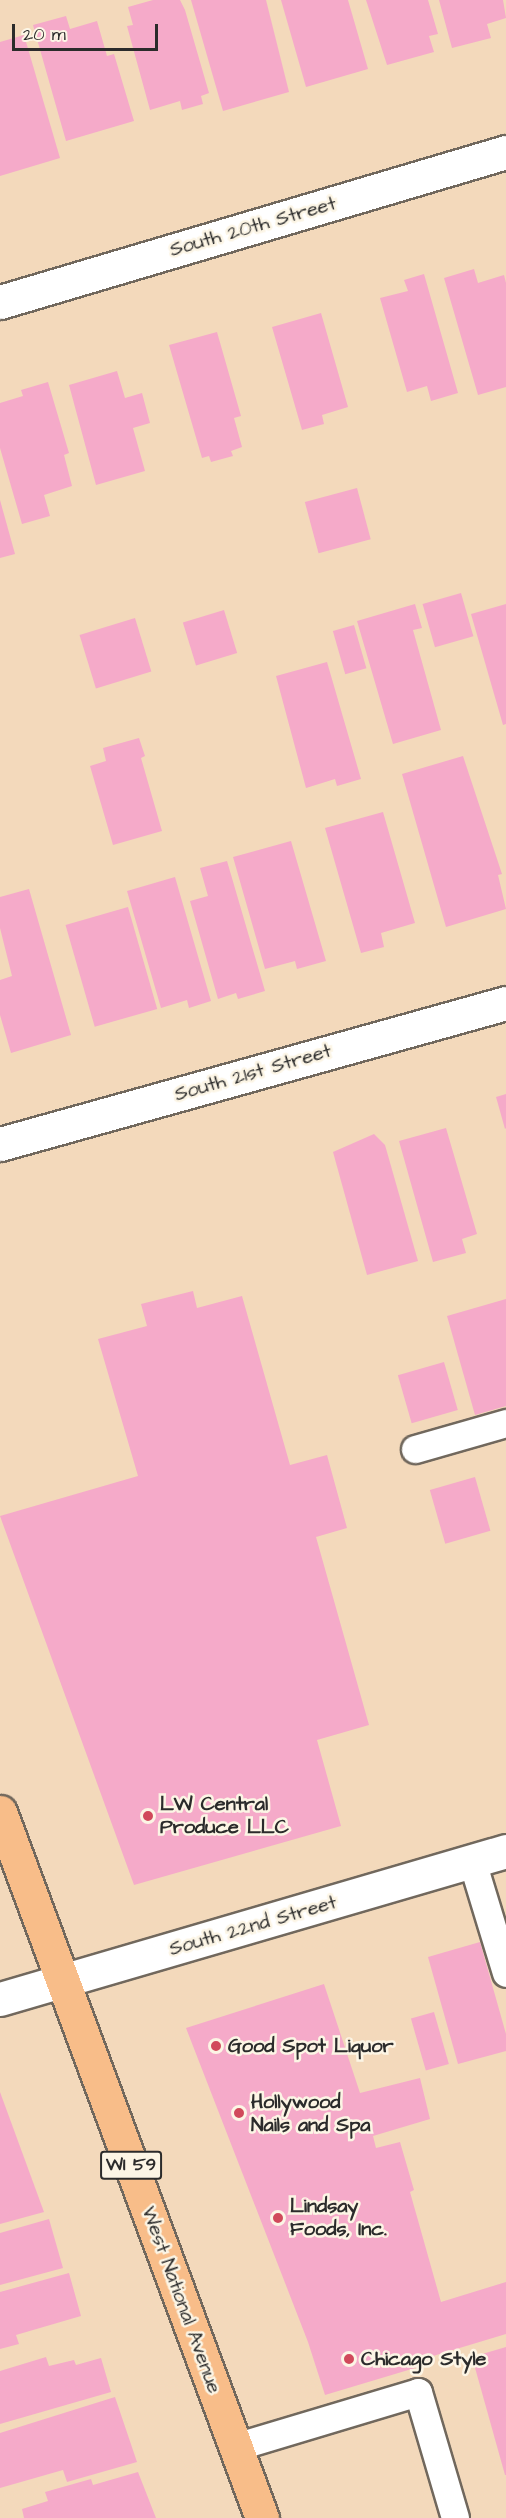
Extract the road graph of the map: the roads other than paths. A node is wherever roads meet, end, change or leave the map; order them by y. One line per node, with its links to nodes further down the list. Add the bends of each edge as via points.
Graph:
1 (506, 152): 2 (street, South 20th Street)
2 (0, 302)
3 (506, 1003): 4 (street, South 21st Street)
4 (0, 1144)
5 (506, 1423): 6 (lane)
6 (415, 1449)
7 (0, 1812): 11 (main road, West National Avenue / WI 59)
8 (506, 1851): 9 (street, South 22nd Street)
9 (472, 1861): 10 (lane); 11 (street, South 22nd Street)
10 (506, 1973)
11 (61, 1981): 12 (street, South 22nd Street); 13 (main road, West National Avenue / WI 59)
12 (0, 1999)
13 (236, 2447): 14 (main road, West National Avenue / WI 59); 15 (lane, via 418,2392)
14 (262, 2518)
15 (455, 2518)

